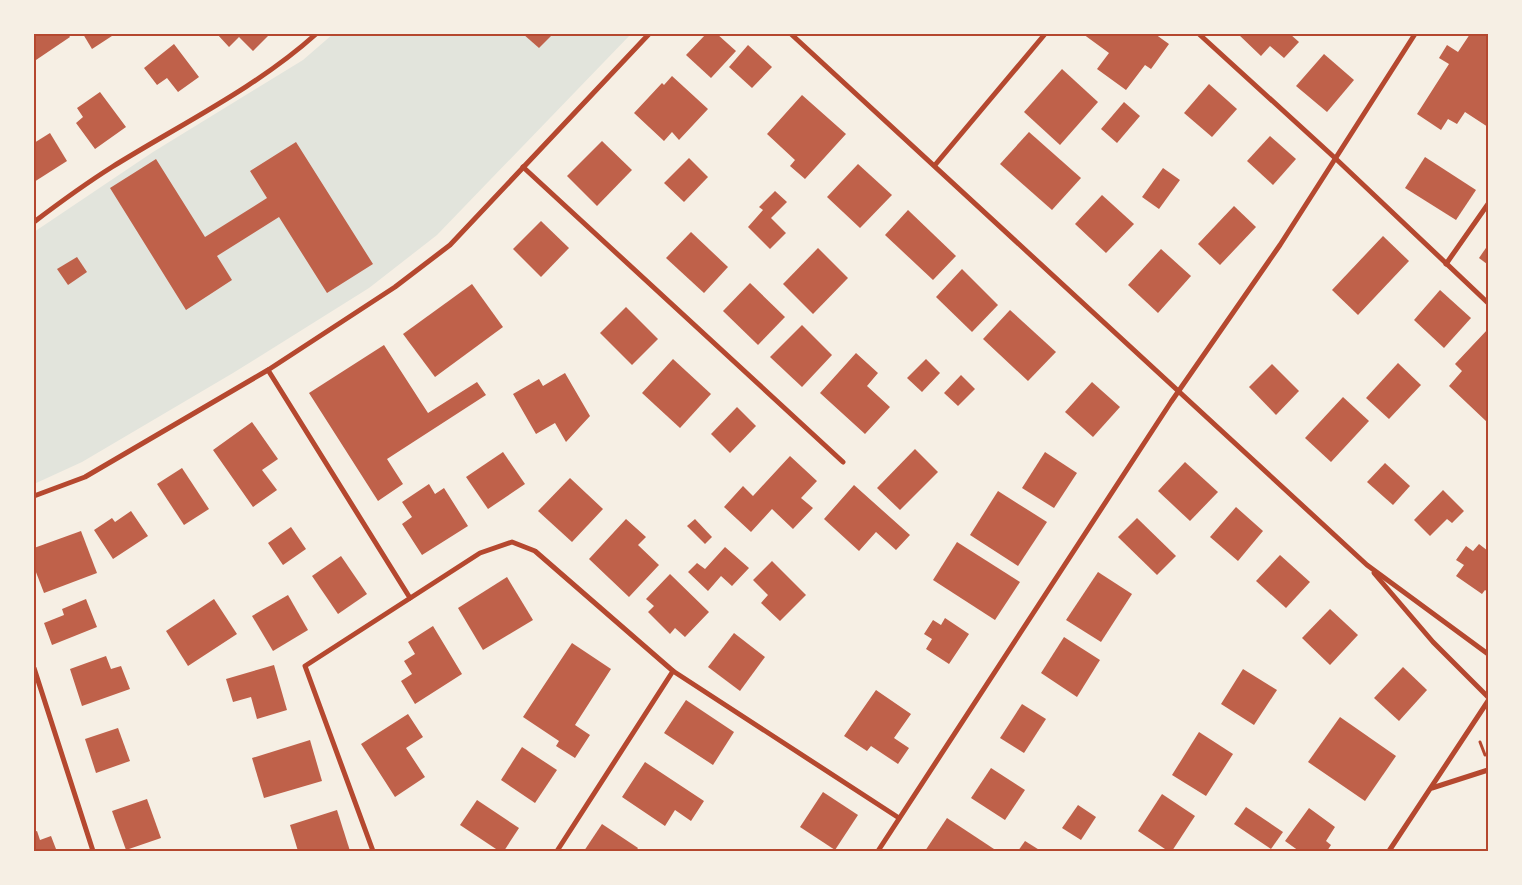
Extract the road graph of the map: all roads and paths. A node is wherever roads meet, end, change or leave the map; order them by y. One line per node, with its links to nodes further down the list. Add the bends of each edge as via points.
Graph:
1 (316, 34): 11 (street, via 255,81 110,168)
2 (649, 34): 9 (street)
3 (791, 34): 8 (street)
4 (1045, 34): 8 (street)
5 (1199, 34): 7 (street)
6 (1416, 34): 7 (street)
7 (1335, 158): 12 (street); 15 (street, via 1280,245)
8 (935, 165): 15 (street)
9 (523, 168): 14 (street, via 450,245 369,304); 16 (street)
10 (1488, 204): 12 (street)
11 (34, 222)
12 (1446, 264): 13 (street)
13 (1488, 304)
14 (268, 370): 17 (street, via 85,477); 19 (street)
15 (1178, 392): 18 (street); 27 (street)
16 (843, 462)
17 (34, 496)
18 (1367, 565): 20 (street); 23 (street, via 1433,642)
19 (410, 598): 22 (street, via 480,553 512,542 525,545); 29 (street, via 304,666)
20 (1488, 654)
21 (34, 668): 28 (street)
22 (673, 671): 27 (street); 30 (street)
23 (1488, 697)
24 (1488, 701): 26 (street)
25 (1488, 770): 26 (street)
26 (1431, 788): 32 (street)
27 (899, 818): 31 (street)
28 (93, 851)
29 (373, 851)
30 (557, 851)
31 (878, 851)
32 (1389, 851)

